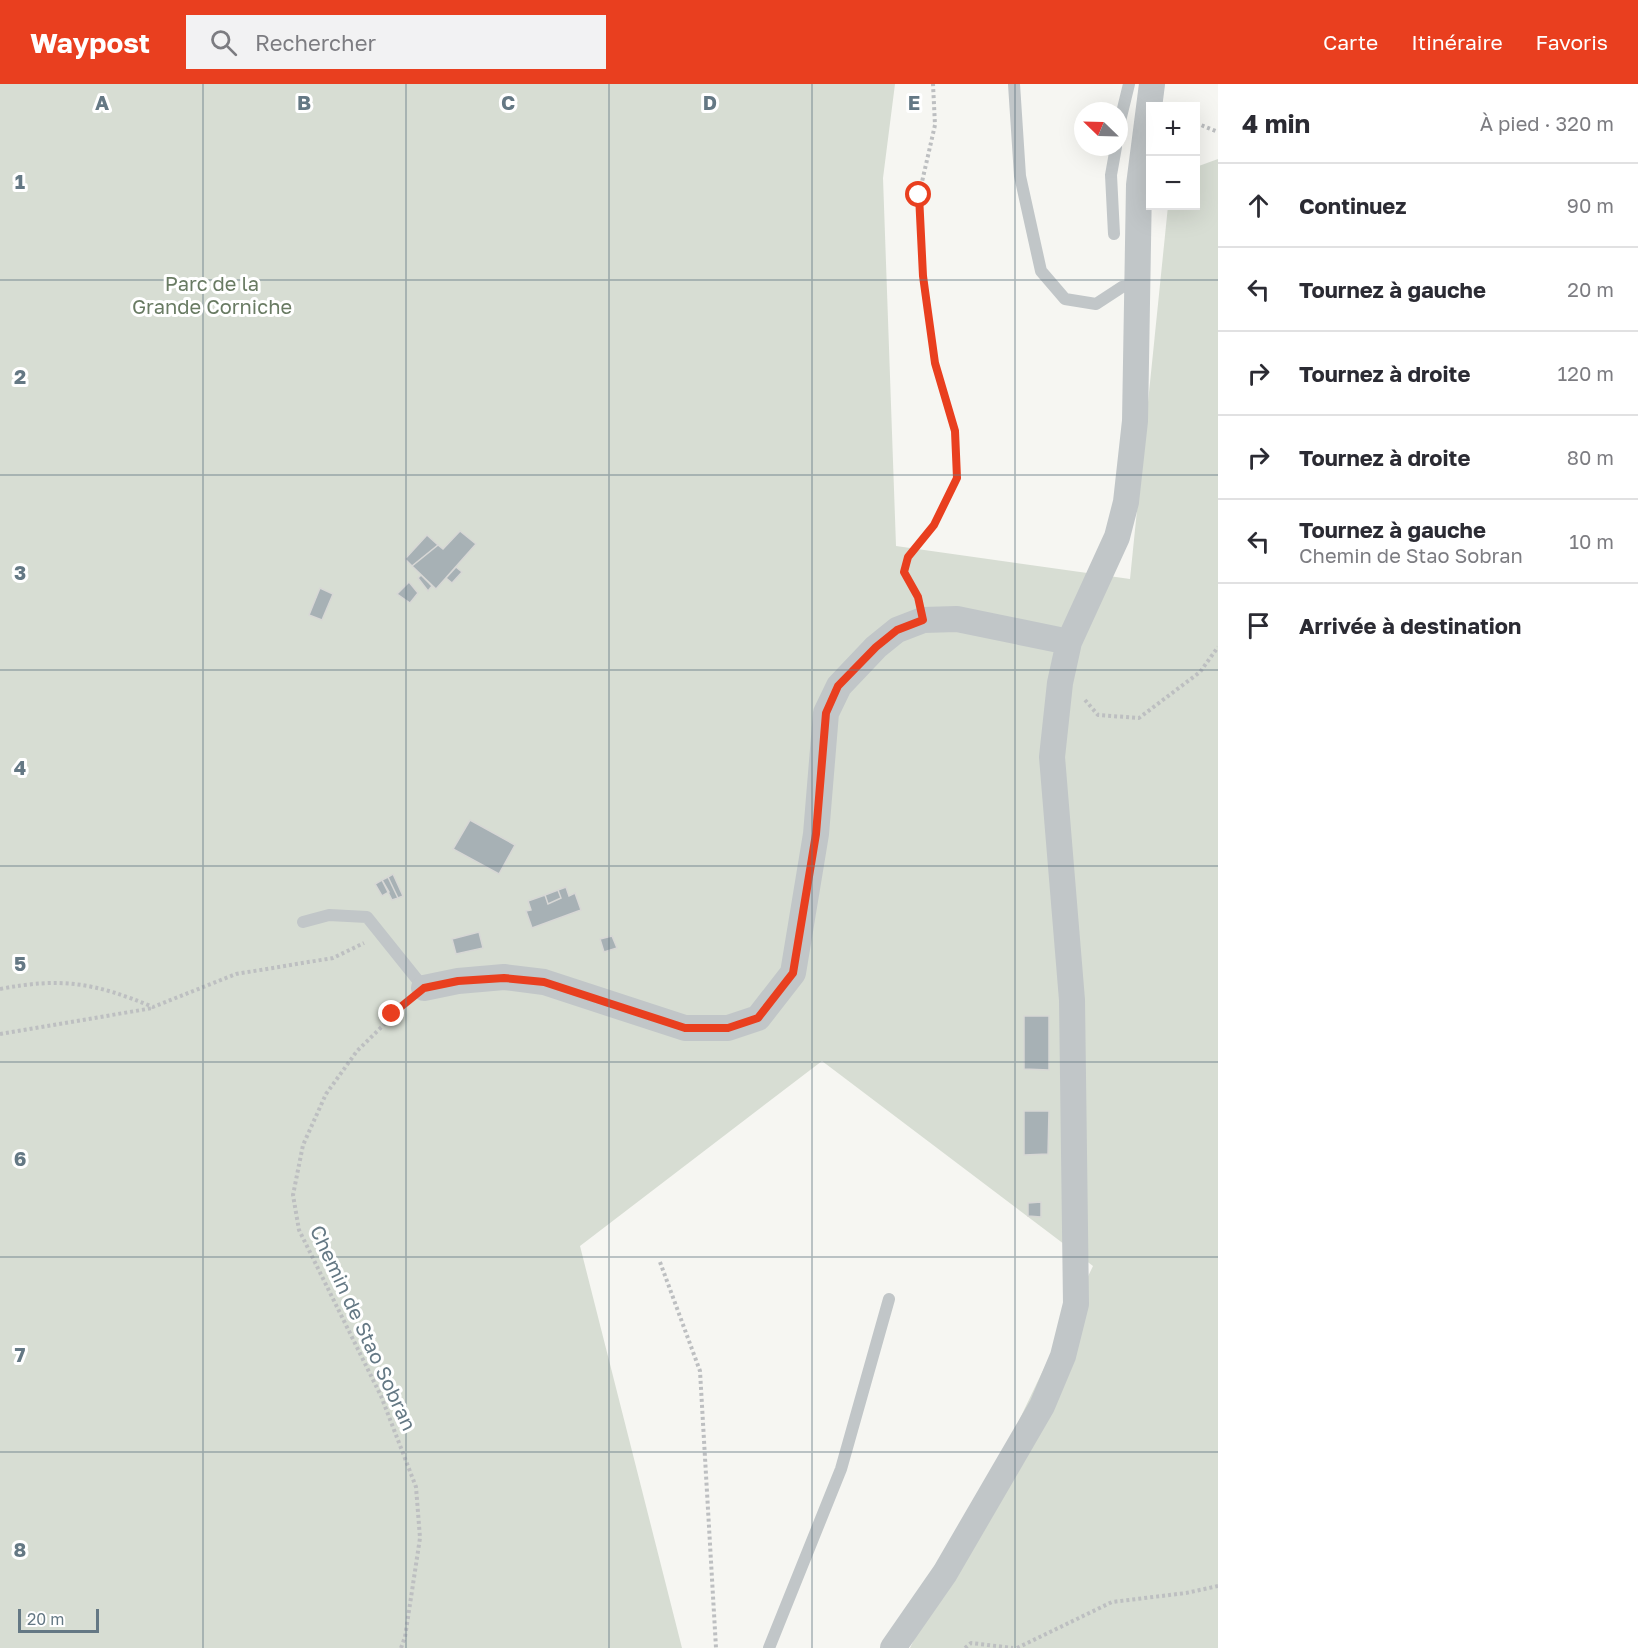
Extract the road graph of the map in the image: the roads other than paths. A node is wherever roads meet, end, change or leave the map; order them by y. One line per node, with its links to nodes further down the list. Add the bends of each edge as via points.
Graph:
1 (1014, 84): 7 (lane, via 1020,176 1041,271 1065,299 1096,304 1122,287)
2 (1129, 84): 4 (lane)
3 (1152, 84): 7 (street, via 1139,185)
4 (1125, 102)
5 (1114, 156): 6 (lane, via 1111,174)
6 (1114, 234)
7 (1137, 286): 8 (street, via 1135,421 1126,502 1117,537)
8 (1069, 642): 10 (street, via 957,619 923,620 897,630 838,686 826,713 816,834 793,973 758,1018 728,1028 685,1028 544,982 504,978); 13 (street, via 1052,757 1072,1000 1076,1304 1063,1356 1042,1407 945,1573)
9 (303, 922): 10 (lane, via 329,915 367,917)
10 (424, 988)
11 (889, 1299): 12 (lane, via 841,1469)
12 (769, 1648)
13 (893, 1648)

